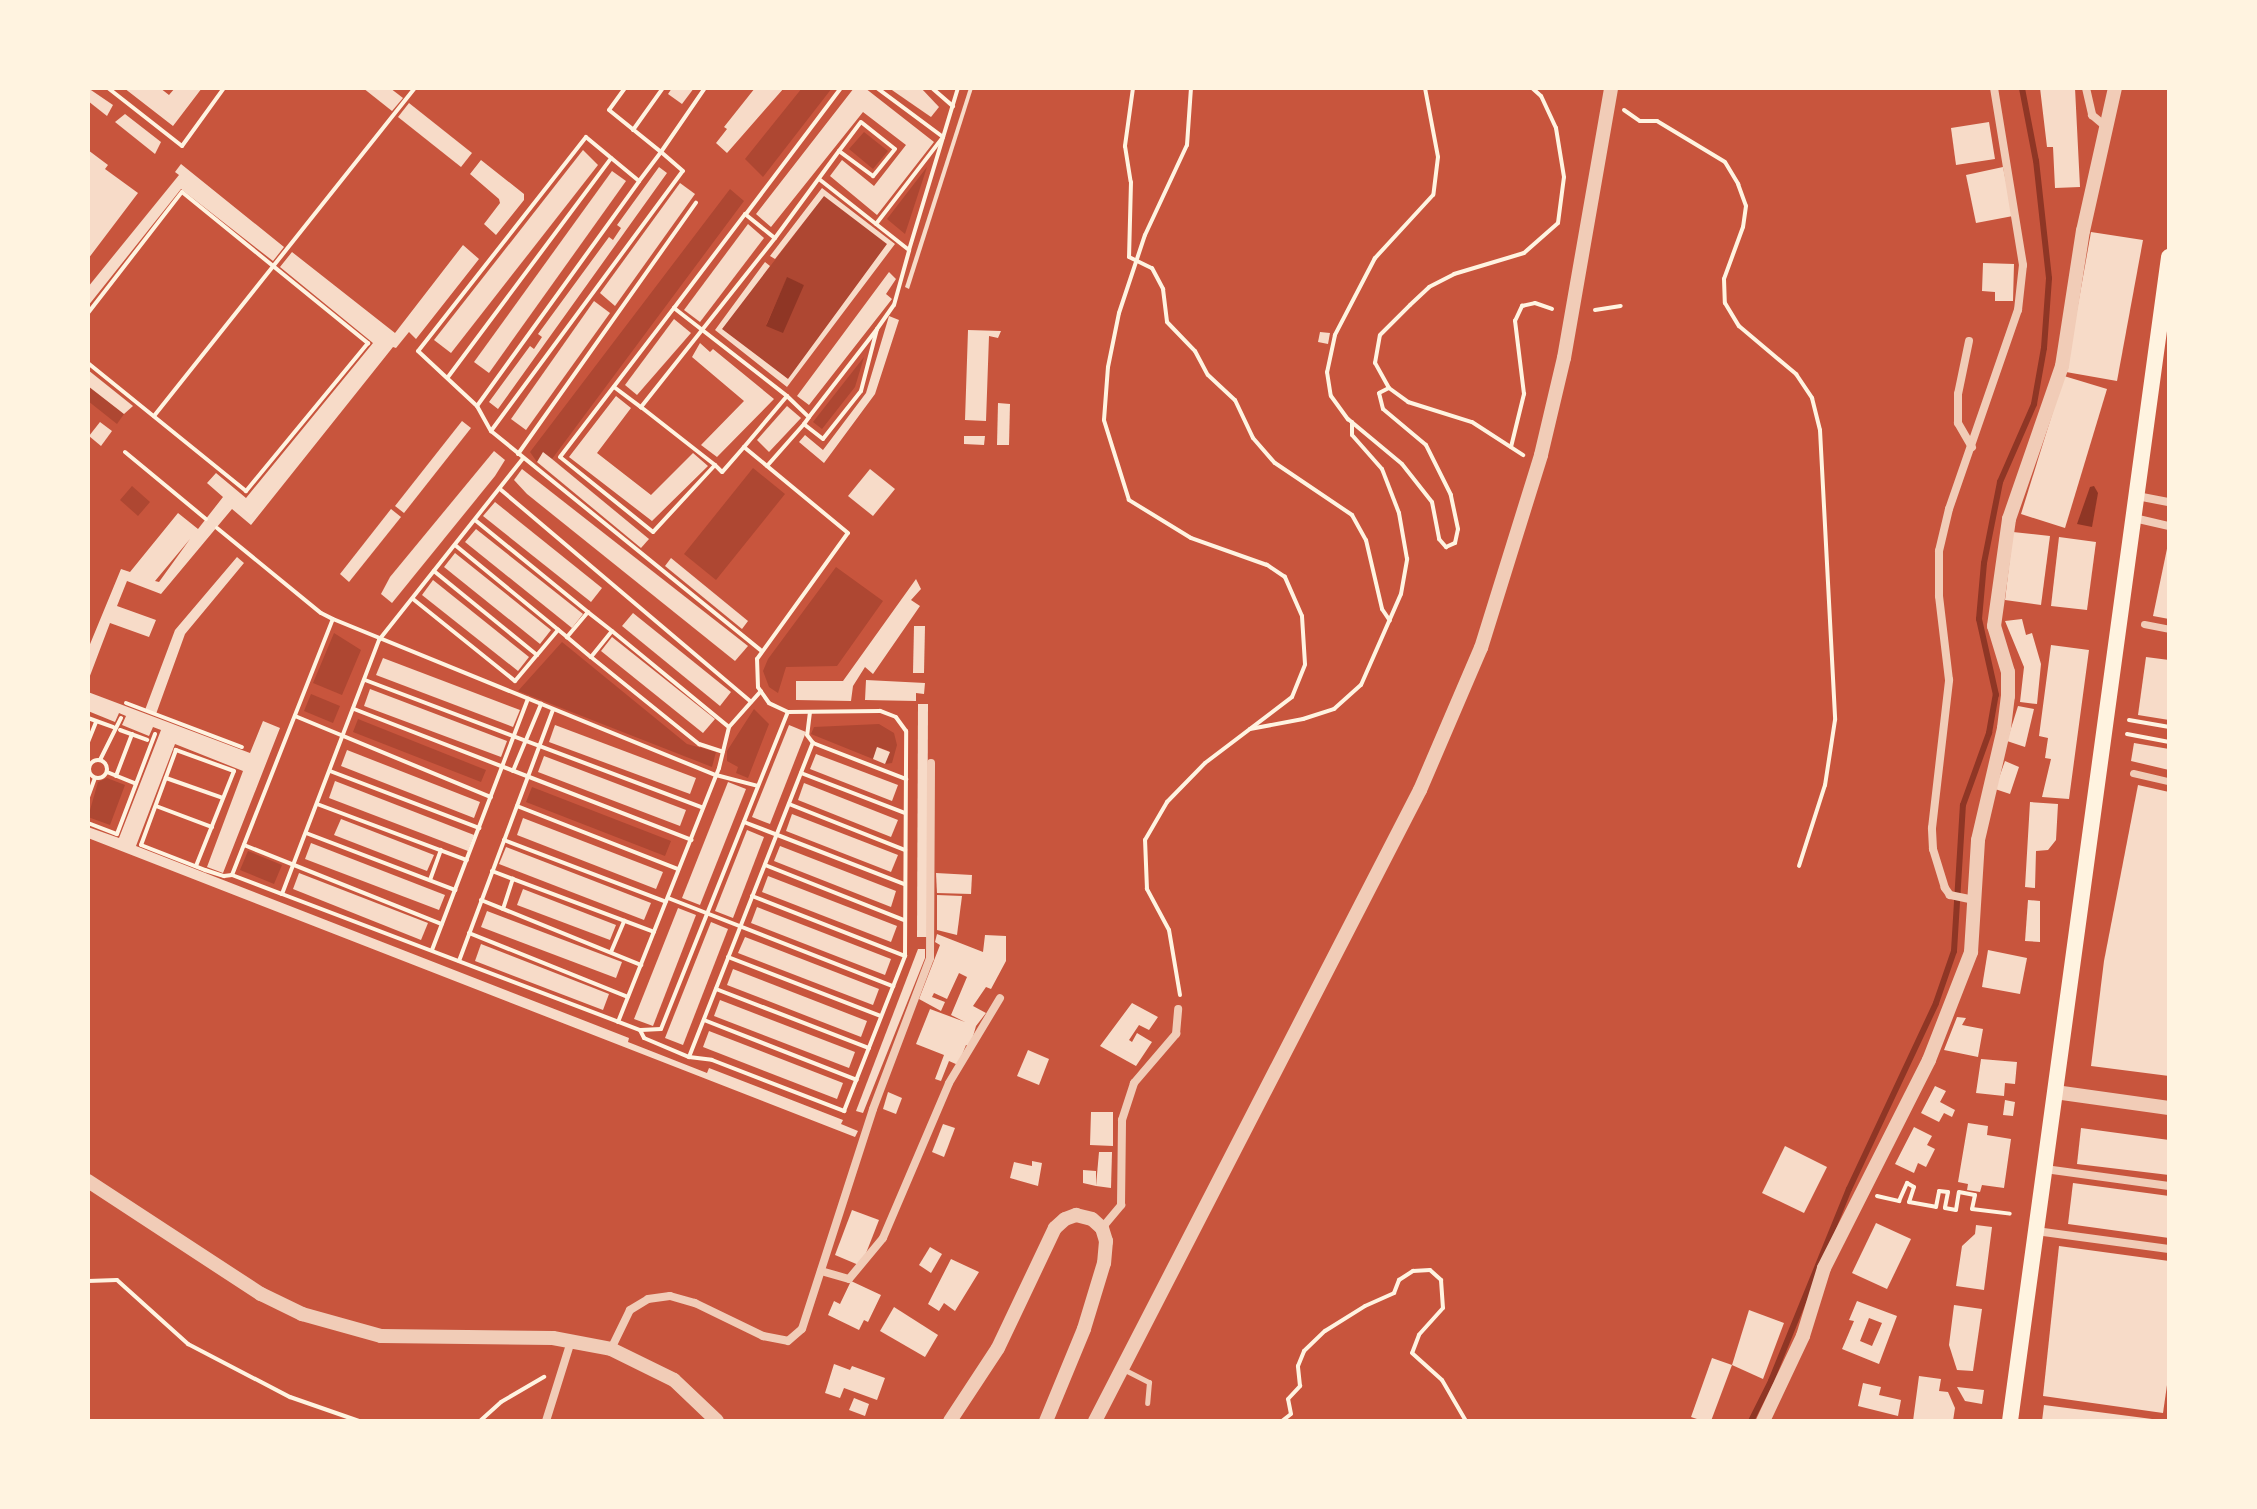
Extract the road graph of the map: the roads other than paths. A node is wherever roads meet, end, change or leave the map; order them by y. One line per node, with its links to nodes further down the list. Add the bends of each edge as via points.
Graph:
1 (1611, 88): 33 (street, via 1580,276 1540,460 1481,648 1420,790)
2 (1994, 88): 9 (street, via 2023,265 2018,310)
3 (2086, 88): 5 (street, via 2092,115)
4 (2115, 88): 5 (street)
5 (2105, 126): 19 (street, via 2062,366 2009,519 1994,626 2008,672 2008,696)
6 (2169, 257): 7 (main road)
7 (2167, 293): 10 (main road)
8 (1969, 341): 9 (street, via 1958,423)
9 (1972, 447): 19 (street, via 1939,551 1949,680 1932,828 1933,849 1950,895)
10 (2137, 496): 11 (street); 12 (main road)
11 (2169, 502)
12 (2134, 518): 13 (street); 22 (main road)
13 (2169, 526)
14 (2144, 624): 15 (street)
15 (2169, 629)
16 (931, 763): 30 (street, via 930,958 873,1109)
17 (2133, 773): 18 (street)
18 (2169, 781)
19 (1968, 900): 40 (street, via 1971,952 1957,994 1824,1268 1803,1336)
20 (1000, 998): 30 (street, via 949,1083 883,1238 849,1279)
21 (1178, 1009): 27 (street, via 1176,1034 1134,1083 1122,1120 1121,1205)
22 (2055, 1092): 23 (street); 24 (main road)
23 (2169, 1108)
24 (2045, 1169): 26 (street); 28 (main road)
25 (88, 1181): 31 (street, via 261,1294 338,1327 381,1336)
26 (2169, 1186)
27 (1102, 1228): 37 (street, via 1076,1215 1055,1228 998,1348); 38 (street, via 1106,1241 1099,1284)
28 (2036, 1231): 29 (street); 41 (main road)
29 (2169, 1249)
30 (821, 1271): 32 (street, via 802,1329 788,1341 763,1336 670,1296 648,1299 630,1310)
31 (571, 1340): 32 (street); 35 (street)
32 (611, 1349): 36 (street, via 674,1380)
33 (1120, 1368): 34 (lane, via 1149,1382); 39 (street)
34 (1147, 1403)
35 (546, 1421)
36 (717, 1421)
37 (950, 1421)
38 (1046, 1421)
39 (1095, 1421)
40 (1763, 1421)
41 (2010, 1421)

